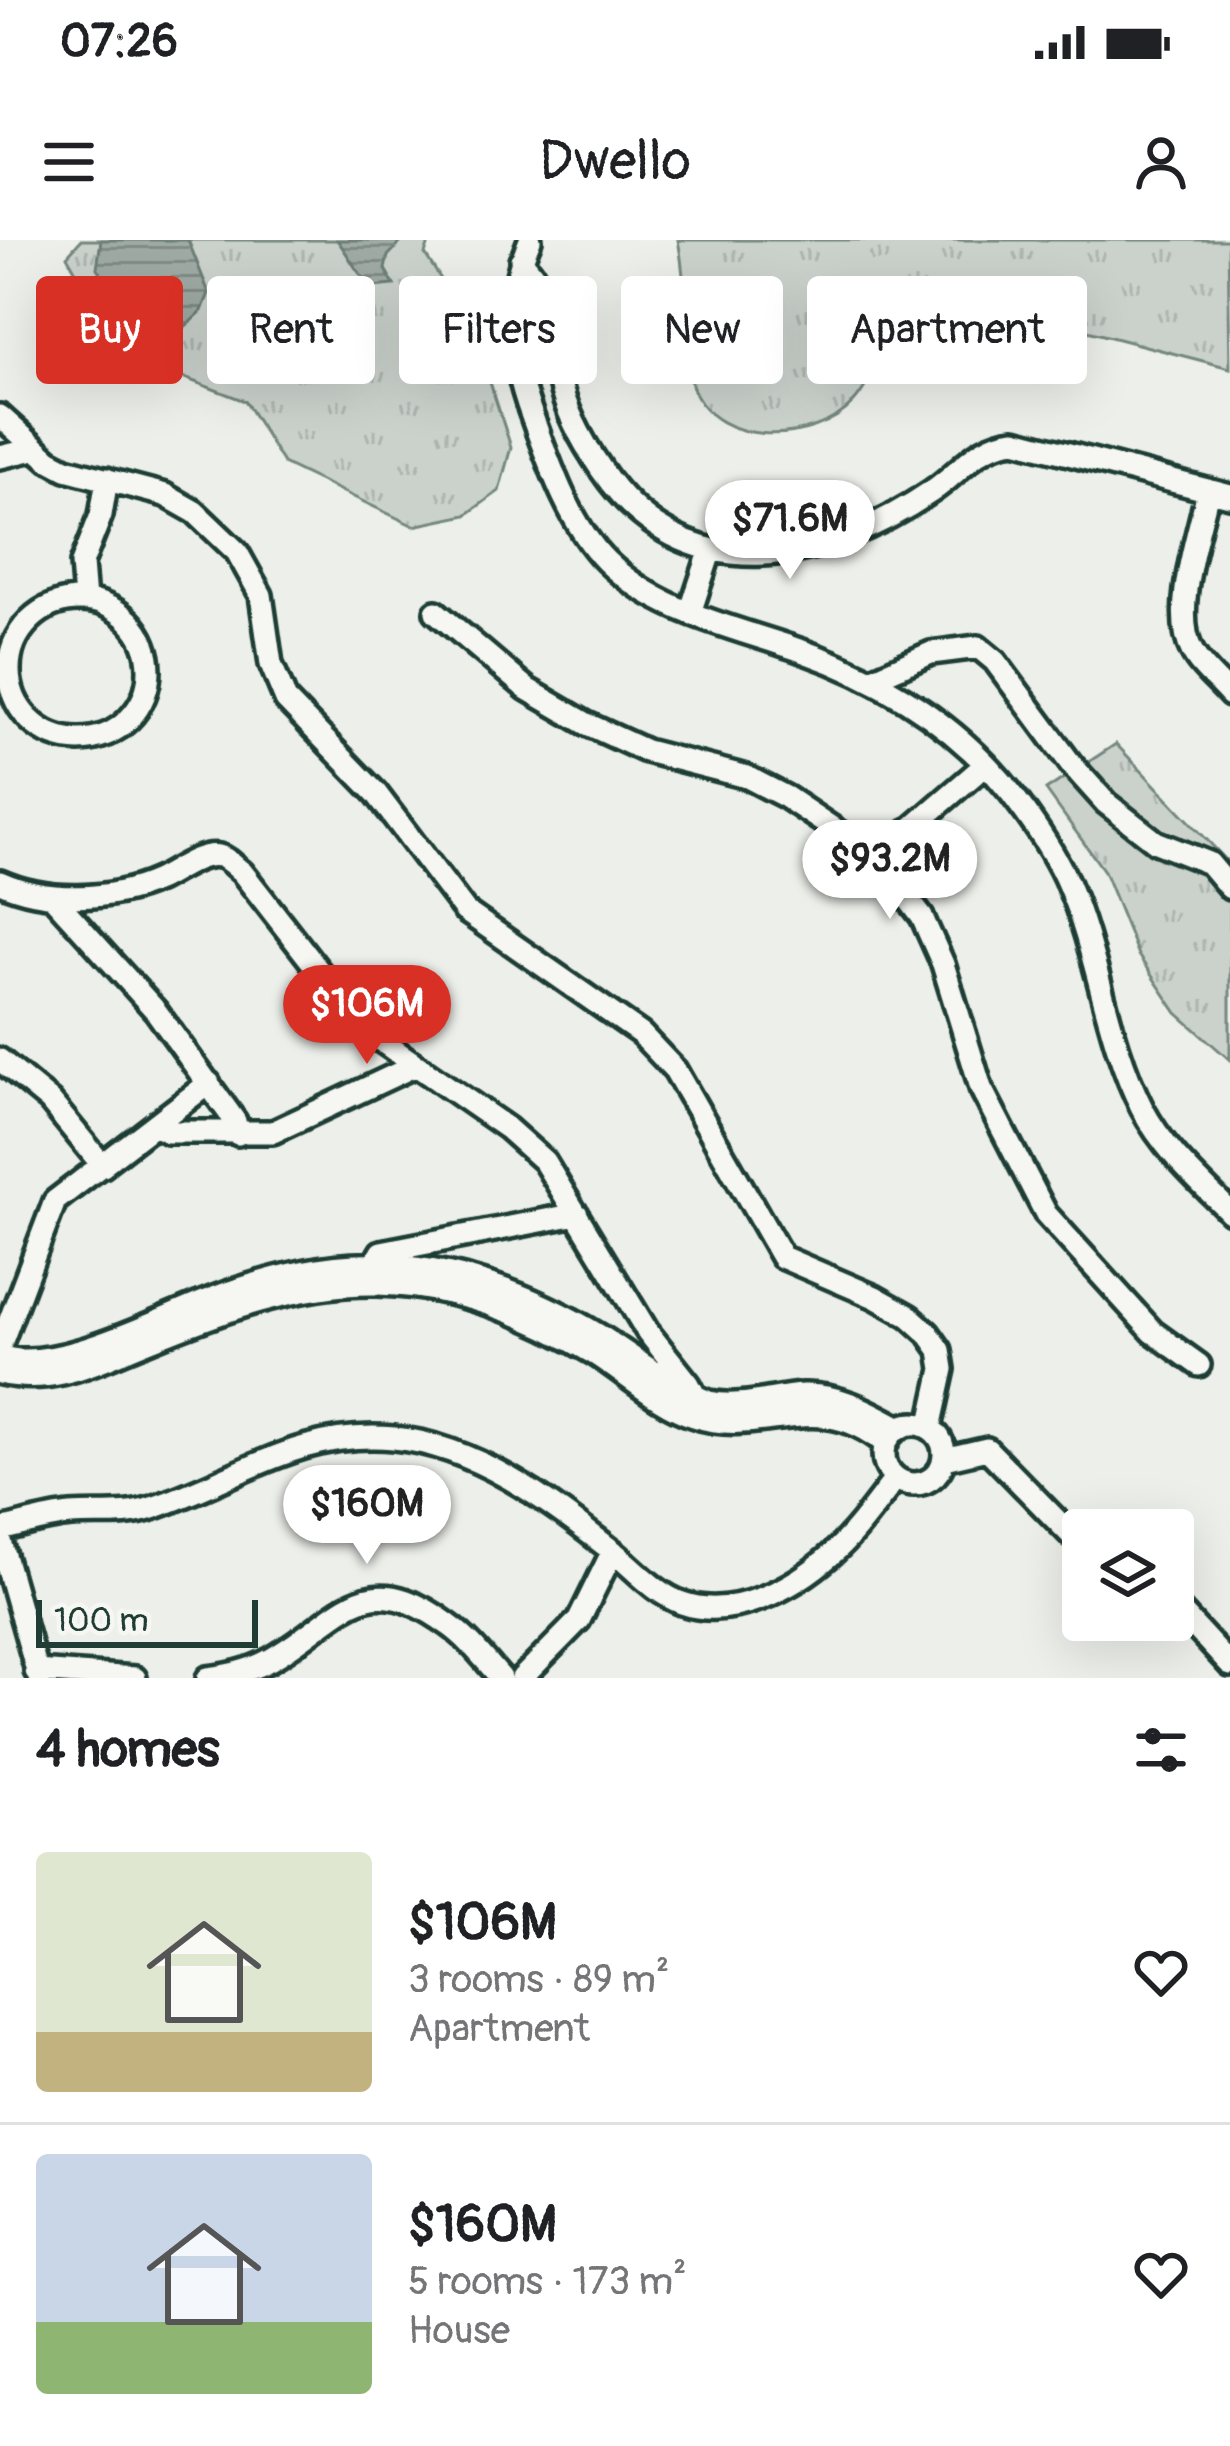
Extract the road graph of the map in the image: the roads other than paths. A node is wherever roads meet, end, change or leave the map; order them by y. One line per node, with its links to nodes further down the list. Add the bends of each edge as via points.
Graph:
1 (525, 250): 7 (street, via 553,308 559,380 575,428 642,514); 10 (street, via 512,293 515,354 557,479 602,557 630,582)
2 (3, 428): 3 (street)
3 (34, 449): 4 (street); 5 (street, via 66,469)
4 (0, 457)
5 (107, 479): 8 (street, via 82,563); 34 (street, via 180,503 237,552 261,595 271,664 286,700 376,793 478,923 641,1034 675,1070 782,1257 874,1297 928,1333 943,1369)
6 (1219, 493): 7 (street, via 1015,440 994,442 934,490 863,530 778,556); 12 (street, via 1184,621 1194,656)
7 (710, 552): 10 (street)
8 (85, 600): 8 (street, via 43,610 14,643 9,664 19,707 52,735 74,740 120,727 137,710 148,676 143,640 129,620)
9 (436, 612): 14 (street, via 527,689 587,724 646,751 747,777)
10 (690, 613): 11 (street)
11 (870, 680): 13 (street, via 956,733); 16 (street, via 931,653 978,646 1106,803 1156,842 1209,863)
12 (1230, 694)
13 (986, 765): 14 (street); 24 (street, via 1026,812 1067,882 1143,1109 1180,1164)
14 (877, 858): 29 (street, via 922,917 981,1088 1046,1214 1153,1332)
15 (0, 882): 17 (street)
16 (1230, 888)
17 (52, 896): 19 (street, via 123,891 204,857 226,859 347,1012); 20 (street)
18 (0, 1060): 23 (street, via 50,1101)
19 (414, 1066): 22 (street, via 290,1127); 25 (street, via 529,1146)
20 (209, 1083): 21 (street); 22 (street)
21 (156, 1126): 22 (street); 23 (street)
22 (238, 1134)
23 (104, 1166): 27 (street, via 55,1201)
24 (1230, 1212)
25 (578, 1214): 26 (street, via 381,1252); 33 (street)
26 (375, 1274): 28 (street, via 321,1268 234,1290 63,1356); 30 (street, via 229,1312 78,1371 42,1378); 33 (street, via 442,1272 551,1307)
27 (0, 1346)
28 (0, 1355)
29 (1199, 1365)
30 (0, 1373)
31 (0, 1384): 32 (street)
32 (0, 1394)
33 (698, 1407): 35 (street, via 826,1397 866,1409)
34 (930, 1428): 35 (street, via 915,1424); 36 (street)
35 (893, 1436): 37 (street, via 886,1462)
36 (944, 1459): 37 (street, via 926,1482); 38 (street, via 986,1450)
37 (896, 1478): 41 (street, via 832,1554 747,1603 682,1603)
38 (1062, 1526)
39 (0, 1530): 41 (street, via 64,1515 140,1512 291,1448 358,1436 398,1438 479,1462)
40 (0, 1541): 44 (street)
41 (613, 1551): 48 (street, via 579,1620)
42 (1194, 1626): 43 (street)
43 (1230, 1665)
44 (38, 1675): 45 (street)
45 (135, 1678)
46 (208, 1678): 47 (street, via 257,1666 350,1603 380,1595 448,1624)
47 (502, 1678)
48 (522, 1678)

